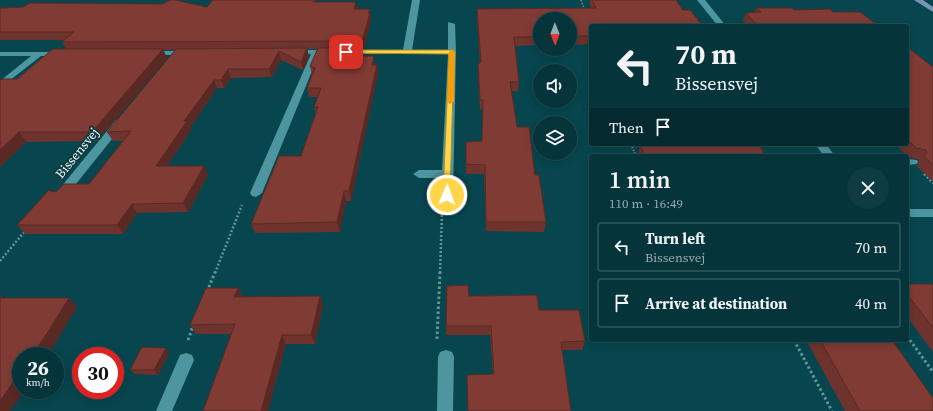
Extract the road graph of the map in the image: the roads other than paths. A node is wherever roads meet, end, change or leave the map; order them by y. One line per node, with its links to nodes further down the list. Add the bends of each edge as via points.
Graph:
1 (416, 0): 9 (street)
2 (701, 0): 6 (street)
3 (918, 0): 4 (street)
4 (933, 10)
5 (451, 24): 10 (street)
6 (720, 24)
7 (285, 52): 8 (street)
8 (316, 52): 9 (street); 24 (street)
9 (407, 52): 10 (street)
10 (452, 52): 23 (street)
11 (138, 53): 12 (street)
12 (177, 53): 13 (street); 17 (street)
13 (200, 53)
14 (0, 54): 15 (street)
15 (39, 54): 16 (street); 18 (street)
16 (70, 54)
17 (167, 65)
18 (0, 85)
19 (128, 112): 26 (street, Bissensvej)
20 (822, 146): 21 (street)
21 (828, 154)
22 (419, 174): 23 (street)
23 (448, 174): 25 (street)
24 (256, 193)
25 (447, 195)
26 (60, 196)
27 (909, 213): 28 (street)
28 (933, 213)
29 (446, 357): 32 (street)
30 (186, 360): 31 (street)
31 (164, 411)
32 (445, 411)

